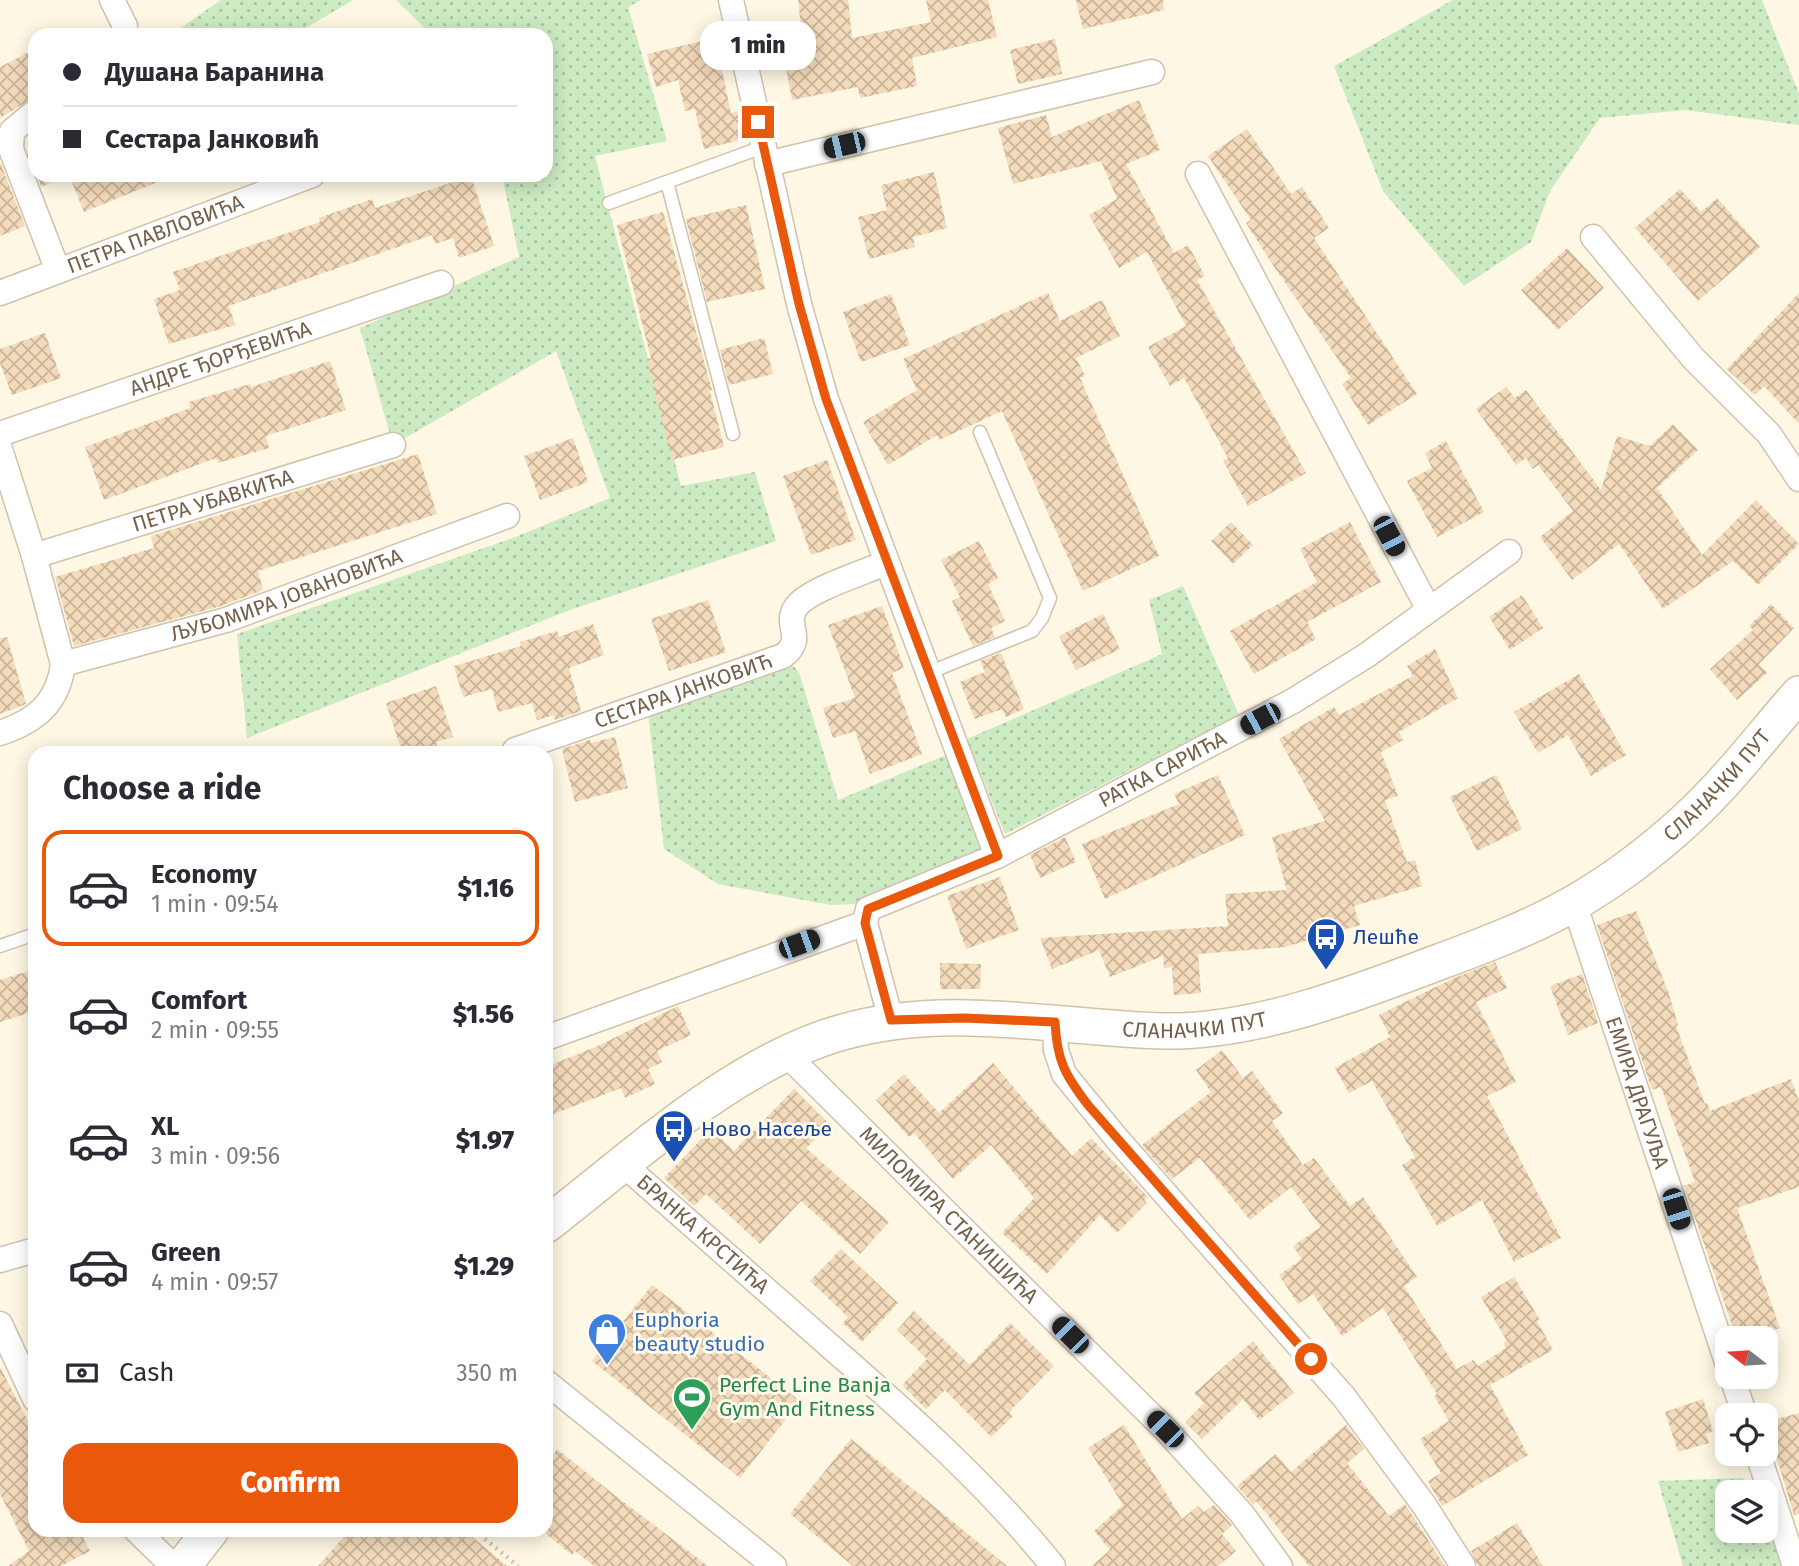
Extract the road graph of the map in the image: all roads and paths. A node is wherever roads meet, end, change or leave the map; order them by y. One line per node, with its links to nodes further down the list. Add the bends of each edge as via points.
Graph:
1 (112, 0): 3 (street)
2 (731, 0): 6 (street)
3 (125, 28)
4 (1152, 72): 6 (street)
5 (28, 118): 12 (street, via 12,131 11,149)
6 (765, 155): 9 (lane); 24 (street, via 826,399)
7 (1198, 174): 25 (street)
8 (293, 182): 12 (street, ПЕТРА ПАВЛОВИЋА)
9 (667, 182): 10 (lane); 17 (lane)
10 (609, 203)
11 (1593, 237): 20 (street, via 1693,358 1769,435)
12 (58, 271): 14 (street, ПЕТРА ПАВЛОВИЋА)
13 (441, 283): 16 (street, АНДРЕ ЂОРЂЕВИЋА)
14 (0, 293)
15 (980, 432): 27 (lane, via 1050,598 1032,631)
16 (0, 433)
17 (733, 434)
18 (393, 444): 23 (street, ПЕТРА УБАВКИЋА)
19 (0, 449): 23 (street)
20 (1799, 479)
21 (507, 516): 26 (street, ЉУБОМИРА ЈОВАНОВИЋА, via 226,620)
22 (1509, 552): 25 (street, РАТКА САРИЋА)
23 (34, 556): 26 (street)
24 (885, 564): 27 (street); 30 (street, СЕСТАРА ЈАНКОВИЋ, via 812,594 797,606 792,621 793,649 783,656)
25 (1428, 608): 31 (street, РАТКА САРИЋА, via 1356,662 1293,701)
26 (63, 664): 29 (street, via 61,681 45,709 35,719)
27 (928, 673): 31 (street)
28 (1799, 694): 32 (street, СЛАНАЧКИ ПУТ, via 1684,822)
29 (0, 733)
30 (526, 746)
31 (998, 856): 33 (street, РАТКА САРИЋА, via 877,904 868,909)
32 (1574, 903): 37 (street, СЛАНАЧКИ ПУТ, via 1489,943 1303,1008 1165,1031); 45 (street, ЕМИРА ДРАГУЉА)
33 (865, 923): 36 (street); 38 (street)
34 (28, 936): 35 (lane)
35 (0, 946)
36 (891, 1020): 37 (street, СЛАНАЧКИ ПУТ); 39 (street, СЛАНАЧКИ ПУТ, via 841,1032)
37 (1055, 1022): 58 (street, via 1056,1050 1065,1074 1345,1396)
38 (553, 1035)
39 (786, 1054): 40 (street, СЛАНАЧКИ ПУТ, via 733,1083); 57 (street, МИЛОМИРА СТАНИШИЋА, via 1165,1429 1242,1514)
40 (624, 1165): 41 (street, СЛАНАЧКИ ПУТ); 56 (street, БРАНКА КРСТИЋА, via 950,1455 1010,1513)
41 (553, 1221)
42 (28, 1252): 43 (street)
43 (0, 1260)
44 (0, 1324): 46 (street)
45 (1715, 1327)
46 (28, 1384)
47 (553, 1388): 55 (street)
48 (1762, 1466): 59 (street)
49 (143, 1537): 52 (street)
50 (206, 1537): 53 (street)
51 (483, 1537): 54 (path)
52 (173, 1566)
53 (183, 1566)
54 (518, 1566)
55 (774, 1566)
56 (1053, 1566)
57 (1280, 1566)
58 (1463, 1566)
59 (1795, 1566)

